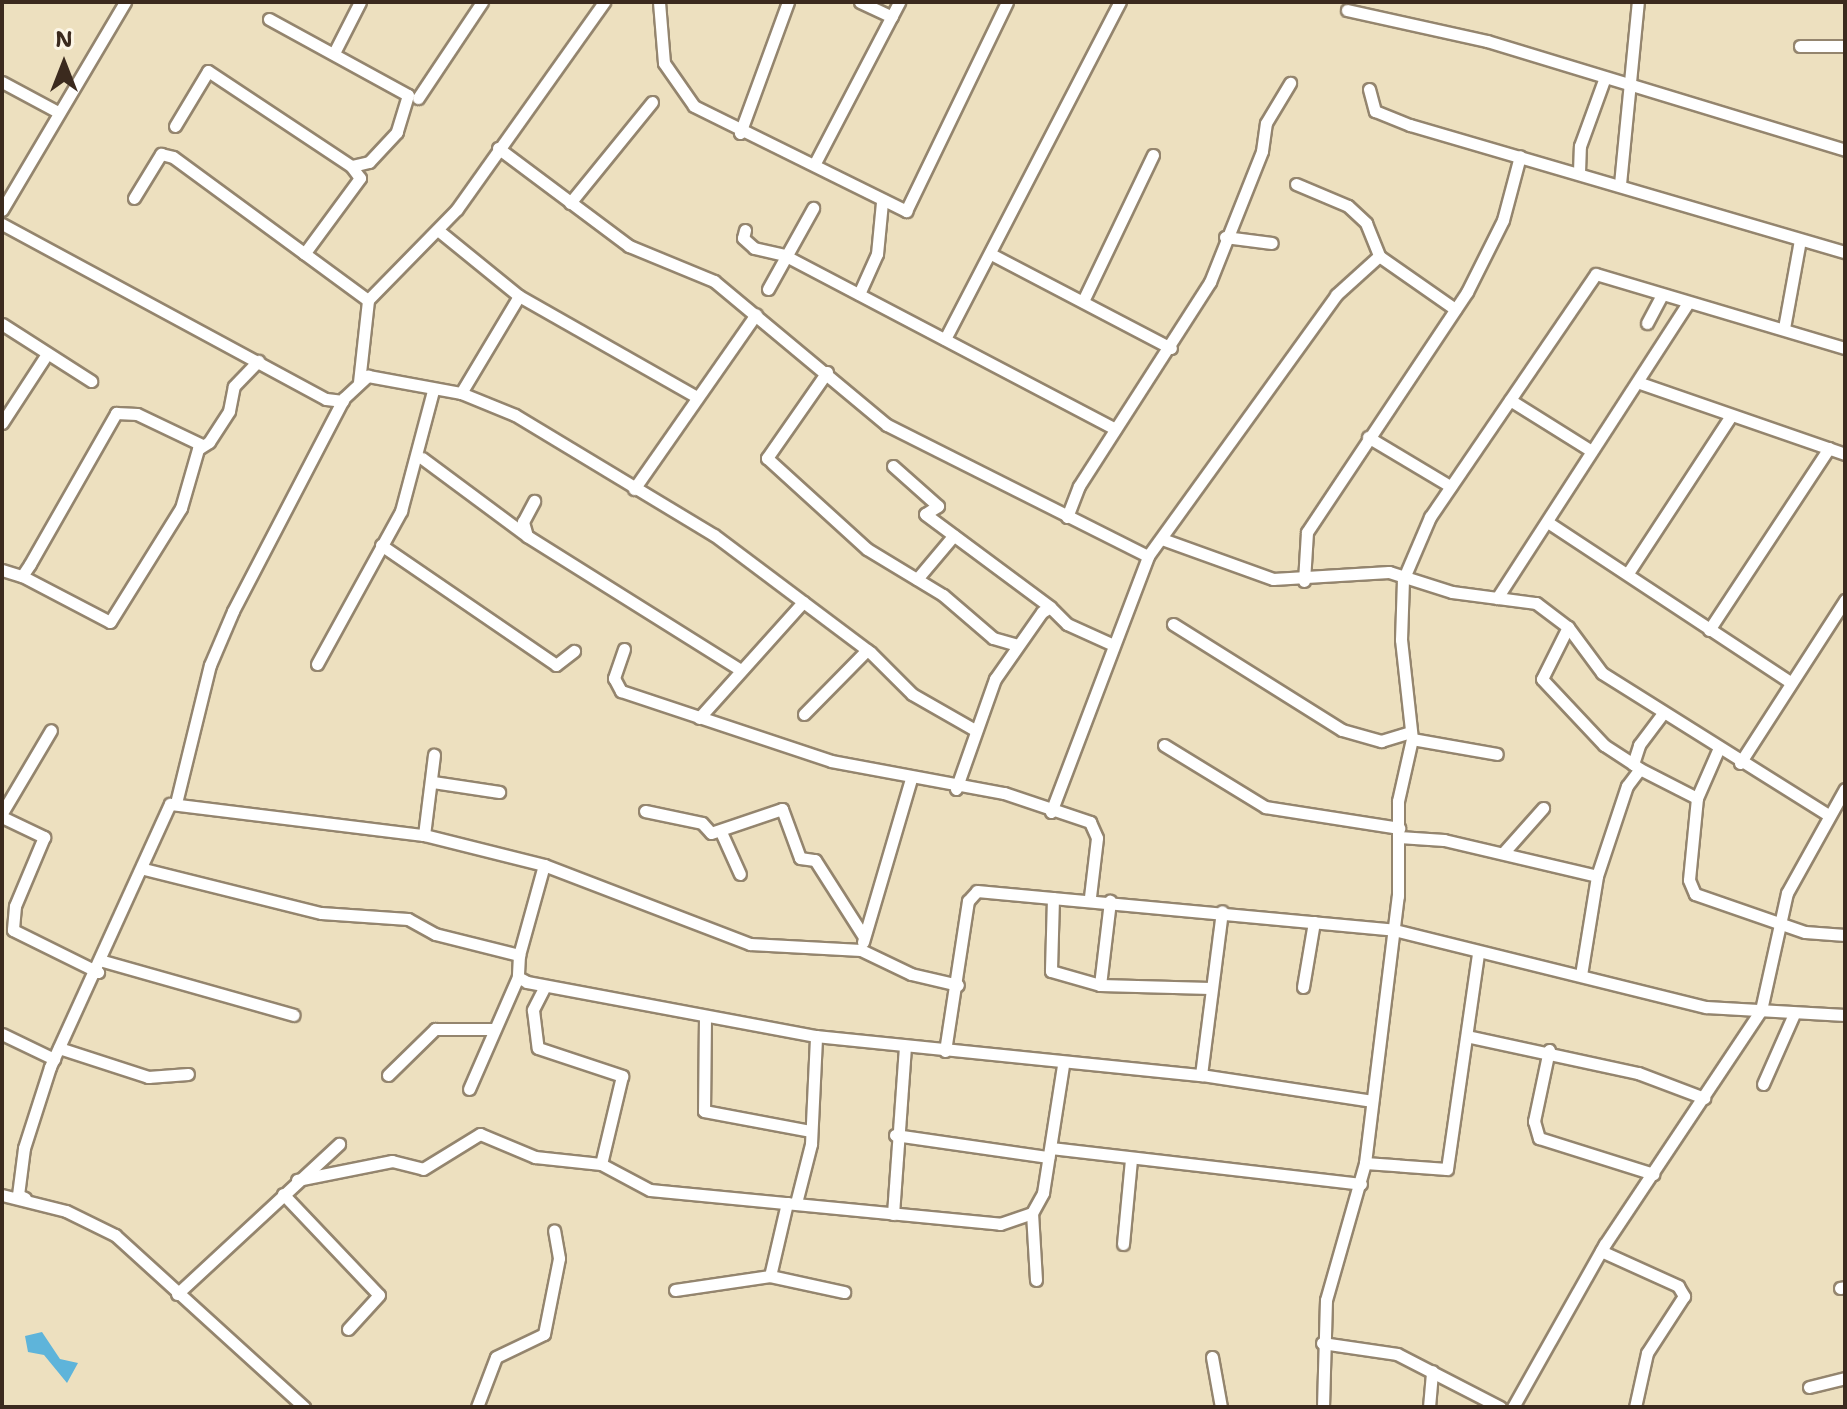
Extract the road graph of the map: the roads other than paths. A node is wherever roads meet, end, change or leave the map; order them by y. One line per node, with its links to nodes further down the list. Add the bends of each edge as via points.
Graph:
1 (360, 2): 17 (street)
2 (482, 2): 23 (street)
3 (604, 2): 28 (street)
4 (659, 2): 27 (street, via 658,39 674,81 694,106)
5 (788, 2): 27 (street)
6 (860, 2): 13 (street)
7 (899, 2): 13 (street)
8 (1007, 2): 38 (street, via 906,211)
9 (1120, 2): 51 (street)
10 (1638, 2): 21 (street)
11 (121, 3): 25 (street)
12 (1347, 10): 18 (street, via 1420,23)
13 (892, 17): 32 (street)
14 (269, 19): 17 (street)
15 (1800, 46): 16 (street)
16 (1845, 46)
17 (335, 51): 33 (street, via 408,95 397,132 369,162)
18 (1604, 80): 21 (street); 34 (street)
19 (2, 82): 25 (street)
20 (1290, 83): 45 (street, via 1266,123 1262,151)
21 (1632, 88): 29 (street); 36 (street)
22 (1369, 89): 31 (street, via 1372,107 1382,115)
23 (418, 98)
24 (652, 102): 39 (street)
25 (58, 112): 41 (street)
26 (175, 126): 33 (street, via 208,71)
27 (740, 133): 32 (street)
28 (498, 148): 39 (street); 44 (street)
29 (1845, 150)
30 (1153, 155): 58 (street)
31 (1520, 156): 34 (street); 60 (street, via 1503,220)
32 (815, 163): 38 (street)
33 (351, 166): 50 (street, via 360,178)
34 (1579, 172): 36 (street)
35 (1296, 184): 52 (street, via 1348,206 1366,223)
36 (1620, 184): 47 (street)
37 (134, 198): 50 (street, via 161,154 173,157)
38 (882, 202): 54 (street, via 877,254)
39 (570, 203): 61 (street, via 629,246 714,281)
40 (813, 208): 53 (street)
41 (2, 210)
42 (2, 224): 69 (street)
43 (745, 230): 54 (street, via 743,238 754,248)
44 (439, 231): 55 (street); 57 (street)
45 (1225, 237): 48 (street); 66 (street, via 1210,282)
46 (1845, 238): 49 (street)
47 (1800, 240): 49 (street); 64 (street)
48 (1272, 243)
49 (1840, 251)
50 (304, 254): 57 (street)
51 (991, 254): 58 (street); 65 (street)
52 (1379, 256): 60 (street); 96 (street, via 1336,295)
53 (768, 289)
54 (859, 294): 65 (street)
55 (519, 296): 75 (street); 76 (street)
56 (1661, 297): 59 (street); 62 (street); 77 (street, via 1596,274)
57 (368, 300): 72 (street)
58 (1083, 301): 66 (street)
59 (1688, 303): 64 (street); 73 (street)
60 (1455, 309): 82 (street)
61 (756, 314): 70 (street); 76 (street)
62 (1647, 323)
63 (2, 324): 68 (street)
64 (1784, 328): 67 (street)
65 (945, 339): 81 (street)
66 (1171, 348): 81 (street)
67 (1845, 348)
68 (45, 357): 71 (street); 80 (street)
69 (258, 361): 78 (street, via 326,399); 83 (street, via 234,386 229,411)
70 (827, 372): 92 (street, via 887,425); 102 (street, via 767,458 824,516)
71 (91, 381)
72 (359, 382): 74 (street, via 368,376); 78 (street)
73 (1640, 383): 79 (street); 85 (street)
74 (433, 391): 75 (street); 97 (street, via 410,489)
75 (461, 393): 90 (street, via 515,415)
76 (695, 396): 90 (street)
77 (1510, 400): 85 (street); 89 (street)
78 (343, 401): 138 (street, via 252,569 210,665)
79 (1730, 417): 84 (street); 100 (street)
80 (2, 423)
81 (1115, 429): 92 (street)
82 (1368, 437): 89 (street); 104 (street, via 1307,532)
83 (202, 445): 101 (street, via 137,414 116,413); 101 (street, via 181,508 110,622)
84 (1829, 448): 86 (street); 111 (street)
85 (1590, 450): 93 (street)
86 (1845, 454)
87 (422, 458): 95 (street)
88 (893, 466): 94 (street, via 938,506 925,514)
89 (1450, 486): 103 (street)
90 (634, 489): 107 (street, via 714,535)
91 (534, 501): 95 (street, via 523,522)
92 (1067, 517): 98 (street)
93 (1549, 523): 100 (street); 105 (street)
94 (954, 535): 102 (street); 108 (street)
95 (527, 536): 118 (street)
96 (1162, 539): 98 (street); 104 (street, via 1273,579)
97 (381, 545): 116 (street, via 556,665); 117 (street)
98 (1148, 556): 112 (street)
99 (2, 570): 101 (street)
100 (1630, 570): 111 (street)
101 (22, 576)
102 (917, 579): 113 (street, via 993,638)
103 (1403, 580): 104 (street, via 1389,572); 105 (street); 125 (street, via 1401,640)
104 (1304, 581)
105 (1497, 598): 110 (street, via 1536,603)
106 (1845, 600): 119 (street)
107 (803, 602): 115 (street); 118 (street)
108 (1050, 607): 112 (street); 113 (street)
109 (1173, 624): 125 (street, via 1342,730 1381,741)
110 (1568, 627): 120 (street, via 1588,662); 131 (street, via 1542,679 1604,745)
111 (1709, 630): 119 (street)
112 (1111, 644): 141 (street)
113 (1017, 645): 124 (street)
114 (624, 649): 122 (street, via 616,689)
115 (867, 650): 121 (street); 124 (street, via 912,694)
116 (574, 651)
117 (317, 664)
118 (741, 670): 122 (street)
119 (1790, 682): 130 (street)
120 (1663, 713): 127 (street); 131 (street)
121 (804, 714)
122 (699, 718): 132 (street)
123 (51, 730): 143 (street)
124 (975, 730): 134 (street)
125 (1411, 736): 128 (street); 145 (street)
126 (1164, 745): 145 (street, via 1265,807)
127 (1718, 750): 130 (street); 137 (street)
128 (1497, 754)
129 (434, 755): 133 (street)
130 (1740, 763): 142 (street)
131 (1637, 766): 137 (street); 151 (street)
132 (911, 779): 134 (street); 160 (street)
133 (433, 782): 136 (street); 146 (street)
134 (956, 789): 141 (street, via 1004,793)
135 (1845, 789): 142 (street)
136 (499, 792)
137 (1697, 798): 156 (street, via 1691,891)
138 (176, 803): 146 (street); 149 (street, via 163,809)
139 (1543, 808): 147 (street)
140 (645, 811): 144 (street)
141 (1051, 812): 152 (street, via 1097,830)
142 (1827, 814): 156 (street)
143 (2, 815): 164 (street, via 44,837 15,906 13,930)
144 (721, 832): 150 (street); 160 (street, via 782,809 800,858 815,860)
145 (1399, 832): 147 (street); 158 (street)
146 (424, 835): 148 (street)
147 (1504, 852): 151 (street)
148 (544, 865): 161 (street, via 750,944); 162 (street)
149 (144, 869): 162 (street, via 321,913 408,919 435,934); 164 (street)
150 (740, 874)
151 (1597, 876): 165 (street)
152 (1090, 897): 153 (street); 154 (street)
153 (1053, 898): 167 (street, via 972,892); 168 (street, via 1049,968)
154 (1110, 901): 155 (street); 168 (street)
155 (1222, 911): 157 (street); 171 (street)
156 (1779, 920): 159 (street, via 1805,932); 172 (street)
157 (1314, 922): 158 (street); 170 (street)
158 (1394, 930): 163 (street); 192 (street)
159 (1845, 935)
160 (864, 937): 161 (street)
161 (861, 950): 167 (street, via 911,974)
162 (519, 955): 166 (street)
163 (1478, 955): 165 (street); 180 (street)
164 (100, 967): 174 (street); 184 (street)
165 (1581, 975): 172 (street, via 1706,1007)
166 (518, 977): 169 (street); 177 (street)
167 (958, 985): 183 (street, via 949,1032)
168 (1100, 985): 171 (street)
169 (545, 986): 176 (street); 199 (street, via 533,1010 538,1048 622,1076)
170 (1303, 987)
171 (1210, 988): 188 (street)
172 (1761, 1010): 173 (street); 191 (street)
173 (1794, 1014): 175 (street); 189 (street)
174 (294, 1015)
175 (1845, 1015)
176 (705, 1017): 179 (street); 193 (street, via 704,1111)
177 (493, 1029): 187 (street, via 435,1029); 190 (street)
178 (2, 1034): 184 (street)
179 (816, 1036): 181 (street); 193 (street)
180 (1471, 1037): 182 (street); 198 (street, via 1447,1169)
181 (905, 1047): 183 (street); 194 (street)
182 (1549, 1050): 191 (street, via 1675,1083); 200 (street, via 1534,1121 1539,1138)
183 (951, 1052): 185 (street)
184 (57, 1054): 186 (street, via 148,1077); 205 (street, via 24,1148 18,1195)
185 (1063, 1065): 188 (street); 196 (street)
186 (188, 1074)
187 (388, 1075)
188 (1201, 1075): 192 (street)
189 (1763, 1084)
190 (469, 1089)
191 (1704, 1098): 200 (street)
192 (1372, 1101): 198 (street)
193 (811, 1131): 206 (street)
194 (895, 1135): 196 (street); 208 (street)
195 (339, 1144): 201 (street)
196 (1050, 1153): 197 (street); 207 (street)
197 (1131, 1159): 202 (street); 210 (street)
198 (1365, 1163): 202 (street)
199 (601, 1164): 201 (street, via 535,1157 480,1134 423,1169 392,1161); 206 (street, via 650,1190)
200 (1653, 1174): 211 (street)
201 (297, 1180): 203 (street)
202 (1361, 1184): 218 (street, via 1335,1251)
203 (283, 1194): 216 (street); 217 (street, via 379,1295)
204 (2, 1195): 205 (street)
205 (25, 1198): 216 (street, via 98,1223)
206 (792, 1203): 208 (street); 212 (street)
207 (1032, 1213): 208 (street, via 1000,1224); 213 (street)
208 (893, 1214)
209 (554, 1230): 224 (street, via 559,1258 544,1334 496,1357)
210 (1123, 1244)
211 (1601, 1251): 229 (street); 230 (street, via 1678,1286 1684,1296 1647,1353)
212 (770, 1276): 214 (street); 215 (street)
213 (1036, 1280)
214 (675, 1290)
215 (844, 1292)
216 (177, 1294): 223 (street)
217 (348, 1329)
218 (1322, 1343): 220 (street, via 1376,1348); 226 (street)
219 (1212, 1357): 225 (street)
220 (1432, 1371): 227 (street); 228 (street)
221 (1845, 1378): 222 (street)
222 (1809, 1387)
223 (304, 1407)
224 (477, 1407)
225 (1221, 1407)
226 (1323, 1407)
227 (1429, 1407)
228 (1500, 1407)
229 (1513, 1407)
230 (1635, 1407)

